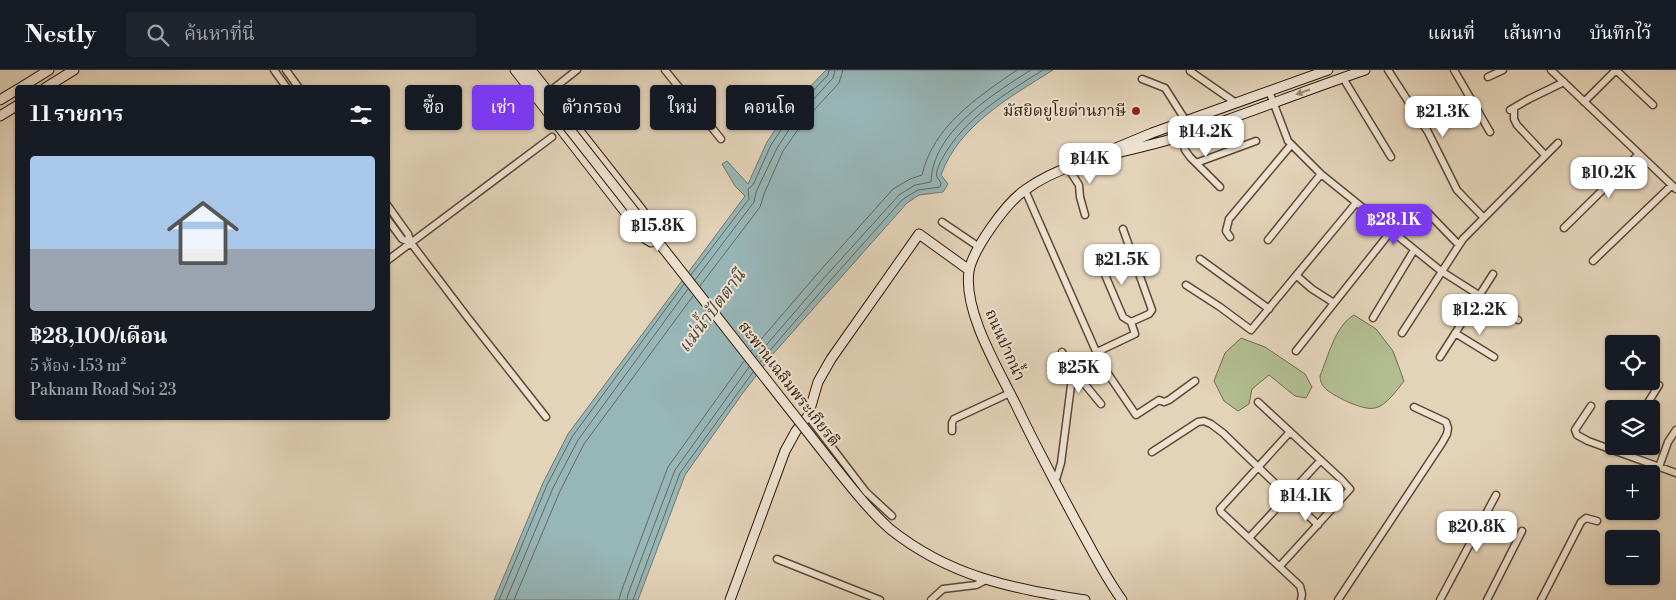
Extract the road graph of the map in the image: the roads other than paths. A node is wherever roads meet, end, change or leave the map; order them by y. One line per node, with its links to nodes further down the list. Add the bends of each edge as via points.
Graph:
1 (49, 70): 22 (street)
2 (74, 70): 23 (street)
3 (274, 70): 24 (street)
4 (286, 70): 25 (street)
5 (515, 70): 36 (street)
6 (522, 70): 127 (street, สะพานเฉลิมพระเกียรติ, bridge, via 863,502 890,528 937,560)
7 (531, 70): 27 (street)
8 (576, 70): 26 (street)
9 (665, 70): 44 (street)
10 (1328, 70): 29 (street, ถนนปากน้ำ)
11 (1388, 70): 62 (street, via 1428,132 1457,190)
12 (1454, 70): 41 (street)
13 (1503, 70): 18 (street)
14 (1616, 70): 32 (street); 34 (street)
15 (1190, 71): 33 (street)
16 (1361, 71): 19 (street, ถนนปากน้ำ)
17 (1554, 71): 21 (street)
18 (1488, 77)
19 (1343, 78): 31 (street, ถนนปากน้ำ, one-way to 31); 50 (street)
20 (1142, 79): 38 (street, via 1165,88)
21 (1564, 82): 32 (street); 49 (street, via 1512,109 1518,125)
22 (24, 85)
23 (50, 85)
24 (285, 85)
25 (297, 85)
26 (558, 85)
27 (544, 86)
28 (15, 91): 30 (street)
29 (1268, 91): 31 (street); 33 (street, ถนนปากน้ำ)
30 (0, 100)
31 (1273, 102): 42 (street, ถนนปากน้ำ); 47 (street)
32 (1584, 102): 48 (street)
33 (1236, 103): 38 (street, ถนนปากน้ำ)
34 (1653, 105)
35 (15, 107): 37 (street)
36 (544, 107)
37 (0, 116)
38 (1186, 121): 51 (street, ถนนปากน้ำ)
39 (562, 130): 40 (street, via 646,239 654,241 658,237 654,226)
40 (579, 130)
41 (1490, 132)
42 (1181, 136): 51 (street, ถนนปากน้ำ); 52 (street)
43 (552, 137): 70 (street)
44 (721, 139)
45 (1256, 141): 52 (street)
46 (1558, 143): 49 (street)
47 (1291, 145): 54 (street); 68 (street, via 1229,219 1226,231)
48 (1639, 154): 56 (street); 65 (street)
49 (1545, 155): 62 (street)
50 (1392, 157)
51 (1085, 162): 53 (street, ถนนปากน้ำ)
52 (1196, 163): 55 (street)
53 (1068, 168): 57 (street, ถนนปากน้ำ); 61 (street, via 1079,184)
54 (1322, 174): 58 (street); 69 (street)
55 (1220, 187)
56 (1674, 187): 76 (street)
57 (1024, 190): 72 (street, ถนนปากน้ำ, via 998,218); 93 (street)
58 (1356, 203): 67 (street); 81 (street)
59 (390, 209): 70 (street)
60 (1428, 213): 71 (street)
61 (1085, 214)
62 (1483, 217): 71 (street)
63 (942, 222): 72 (street)
64 (390, 223): 70 (street, via 402,239)
65 (1564, 228)
66 (1123, 230): 88 (street, via 1152,310)
67 (1392, 230): 73 (street); 84 (street)
68 (1230, 237)
69 (1268, 240)
70 (411, 242): 74 (street); 104 (street)
71 (1458, 244): 79 (street)
72 (979, 247): 78 (street, ถนนปากน้ำ)
73 (1414, 250): 79 (street); 86 (street)
74 (390, 258)
75 (1200, 260): 85 (street)
76 (1593, 261)
77 (1100, 262): 88 (street, via 1123,317)
78 (969, 270): 98 (street, ถนนปากน้ำ, via 974,314); 103 (street, via 919,234 831,359 818,382)
79 (1441, 271): 83 (street); 89 (street)
80 (1493, 274): 83 (street)
81 (1297, 276): 84 (street); 85 (street)
82 (1186, 285): 85 (street, via 1249,330)
83 (1479, 296): 87 (street); 90 (street)
84 (1334, 303): 91 (street)
85 (1269, 309)
86 (1373, 318)
87 (1518, 320)
88 (1131, 322): 93 (street, via 1135,334)
89 (1402, 333)
90 (1455, 334): 94 (street); 95 (street)
91 (1296, 351)
92 (1062, 352): 96 (street)
93 (1097, 352): 97 (street, via 1102,365 1136,415 1159,400 1169,400)
94 (1440, 357)
95 (1494, 357)
96 (1073, 370): 100 (street); 117 (street, via 1061,463)
97 (1195, 381)
98 (1010, 393): 106 (street, via 954,419); 117 (street, ถนนปากน้ำ)
99 (1258, 402): 107 (street)
100 (1101, 404)
101 (1591, 406): 108 (street, via 1575,430 1576,434)
102 (1414, 407): 134 (street, via 1446,422 1447,434)
103 (808, 416): 120 (street, via 866,492); 128 (street, via 786,451)
104 (546, 417)
105 (1676, 430): 113 (street)
106 (952, 431)
107 (1289, 433): 111 (street); 114 (street)
108 (1605, 445)
109 (1152, 452): 114 (street, via 1204,421 1223,433)
110 (1633, 455): 112 (street)
111 (1320, 461): 118 (street); 122 (street, via 1350,489)
112 (1654, 465)
113 (1659, 465)
114 (1257, 467): 118 (street); 124 (street, via 1220,509)
115 (1660, 468): 116 (street)
116 (1676, 473)
117 (1055, 483): 132 (street, ถนนปากน้ำ)
118 (1288, 495): 122 (street); 124 (street)
119 (1496, 495): 135 (street)
120 (892, 516)
121 (1597, 521): 137 (street, via 1586,518 1581,522)
122 (1318, 525): 126 (street)
123 (1522, 531): 136 (street)
124 (1249, 538): 126 (street)
125 (777, 559): 129 (street)
126 (1280, 566): 133 (street, via 1300,586)
127 (986, 580): 130 (street, via 976,585 943,589); 131 (street, สะพานเฉลิมพระเกียรติ)
128 (730, 600)
129 (880, 600)
130 (931, 600)
131 (1085, 600)
132 (1122, 600)
133 (1301, 600)
134 (1338, 600)
135 (1440, 600)
136 (1487, 600)
137 (1541, 600)

